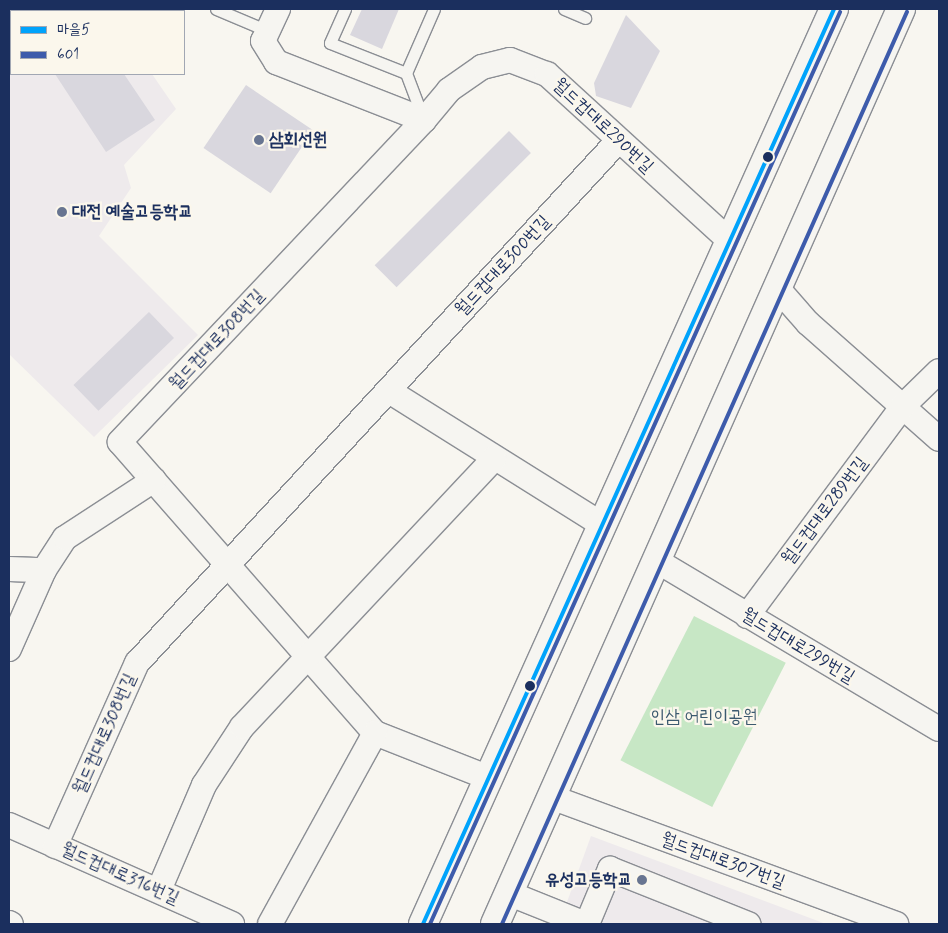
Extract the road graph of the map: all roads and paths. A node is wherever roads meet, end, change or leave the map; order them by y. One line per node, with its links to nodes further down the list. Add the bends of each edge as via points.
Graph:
1 (216, 9): 10 (lane)
2 (278, 9): 10 (street)
3 (345, 9): 11 (lane, via 330,43)
4 (434, 9): 11 (lane)
5 (564, 9): 8 (lane)
6 (834, 9): 9 (street)
7 (901, 9): 15 (street)
8 (585, 18)
9 (823, 22): 14 (street)
10 (268, 31): 12 (street, via 263,41 276,62)
11 (406, 73): 12 (lane)
12 (424, 120): 13 (street, 월드컵대로290번길, via 449,90 482,67 510,60 547,74); 21 (street, 월드컵대로308번길, via 120,442)
13 (618, 141): 14 (street, 월드컵대로290번길); 17 (street, 월드컵대로300번길)
14 (731, 242): 22 (street)
15 (779, 290): 18 (street, via 808,323); 23 (street)
16 (939, 371): 18 (street, 월드컵대로289번길)
17 (389, 391): 20 (street); 24 (street, 월드컵대로300번길)
18 (903, 406): 19 (street); 27 (street, 월드컵대로289번길)
19 (939, 440)
20 (494, 459): 22 (street); 29 (street)
21 (154, 480): 24 (street, 월드컵대로308번길); 26 (street, via 65,538)
22 (603, 525): 32 (street)
23 (657, 561): 27 (street, 월드컵대로299번길); 33 (street)
24 (227, 562): 29 (street, 월드컵대로308번길); 35 (street, 월드컵대로308번길, via 137,663)
25 (9, 569): 26 (street)
26 (44, 570): 28 (street)
27 (747, 616): 30 (street, 월드컵대로299번길)
28 (9, 649)
29 (310, 656): 31 (street, 월드컵대로308번길); 36 (street, via 242,727 210,777)
30 (939, 730)
31 (375, 733): 32 (street, 월드컵대로308번길); 39 (street)
32 (489, 778): 40 (street)
33 (551, 797): 37 (street); 44 (street, 월드컵대로307번길)
34 (9, 825): 35 (street, 월드컵대로316번길)
35 (55, 846): 36 (street, 월드컵대로316번길)
36 (159, 890): 38 (street, 월드컵대로316번길)
37 (508, 893): 41 (street); 42 (street)
38 (232, 924)
39 (270, 924)
40 (424, 924)
41 (495, 924)
42 (586, 924): 43 (street, via 610,869)
43 (748, 924)
44 (896, 924)

